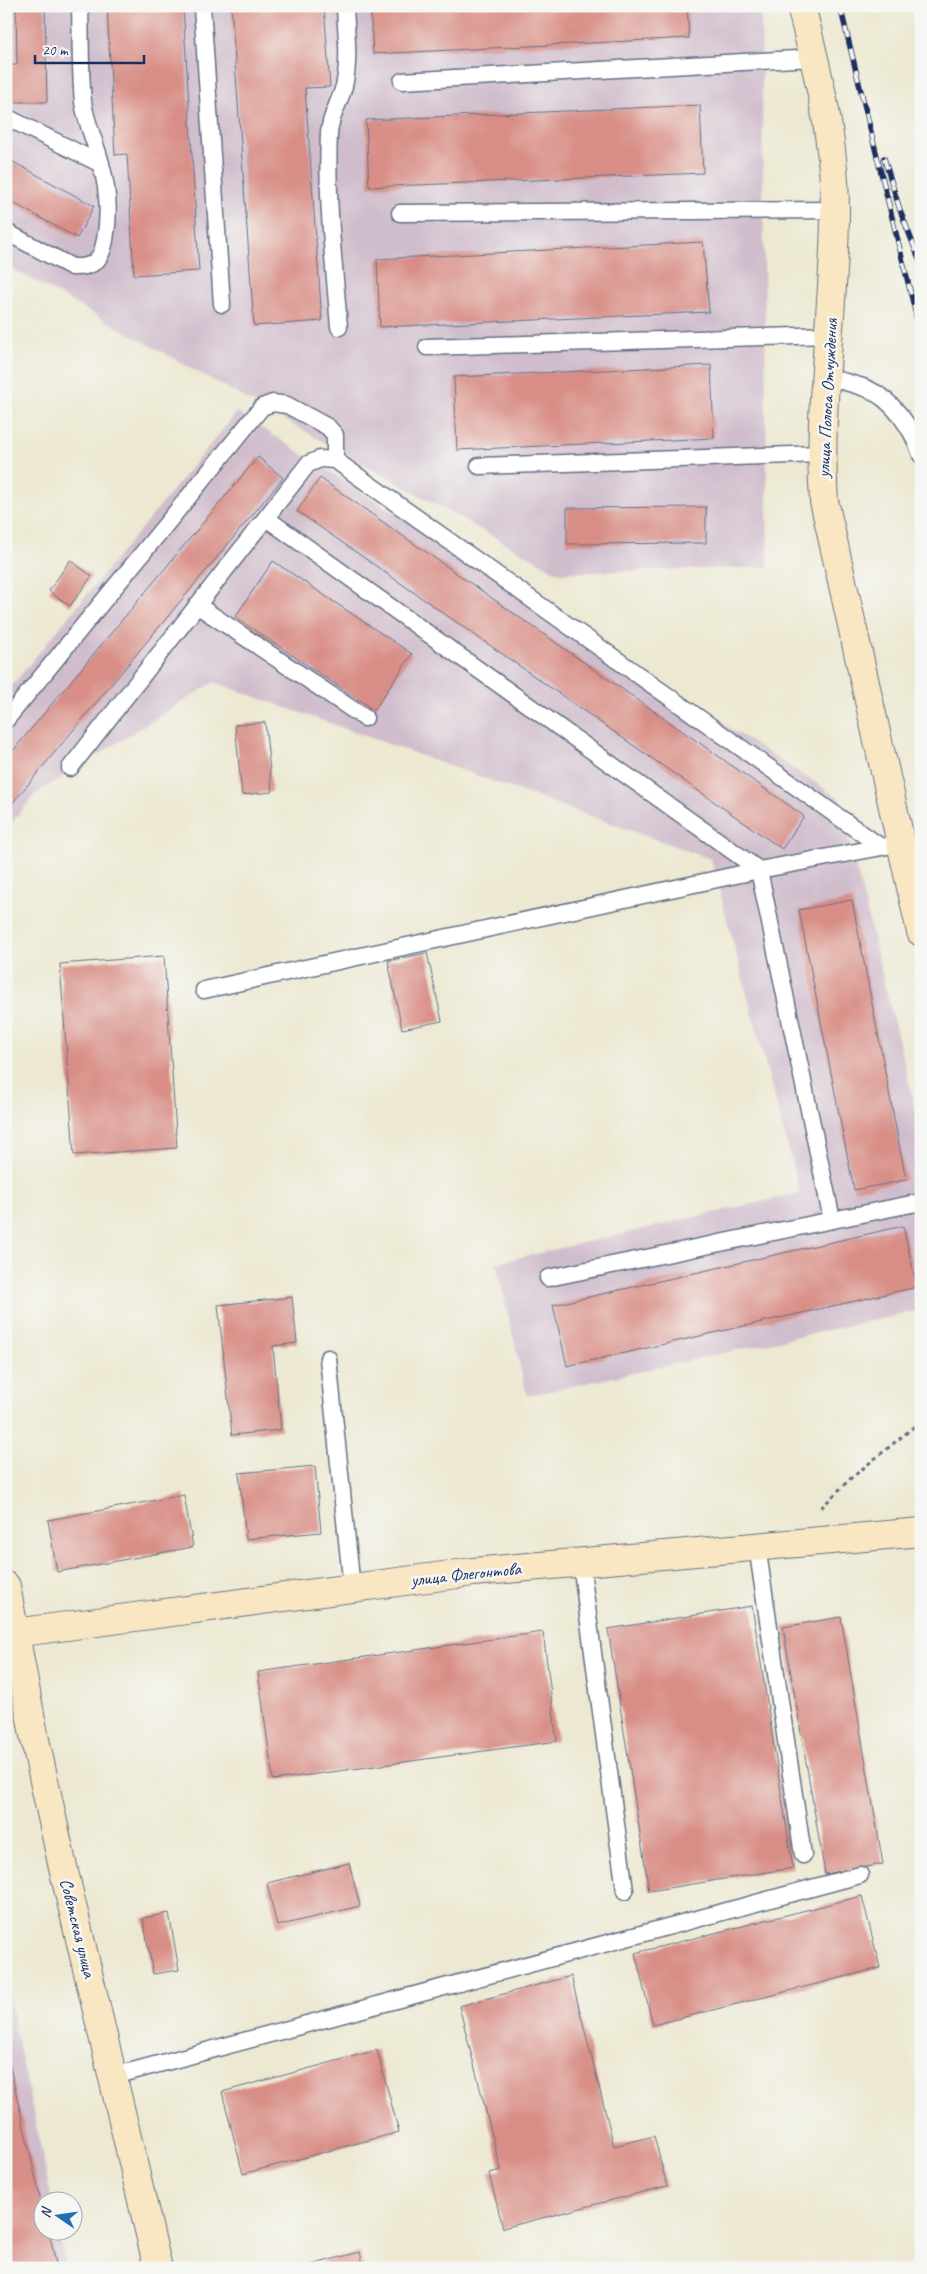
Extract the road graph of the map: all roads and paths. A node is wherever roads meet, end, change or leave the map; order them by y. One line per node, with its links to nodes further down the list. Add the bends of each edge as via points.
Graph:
1 (80, 6): 8 (lane, via 83,102)
2 (202, 6): 12 (lane)
3 (345, 6): 13 (lane, via 347,66 344,88 329,130)
4 (800, 6): 5 (main road, улица Полоса Отчуждения)
5 (813, 58): 6 (lane); 9 (main road, улица Полоса Отчуждения, via 832,156)
6 (402, 81)
7 (6, 117): 8 (lane)
8 (101, 164): 11 (lane, via 107,192 108,222 98,261 84,267 72,266)
9 (835, 210): 10 (lane); 14 (main road, улица Полоса Отчуждения)
10 (400, 213)
11 (6, 232)
12 (222, 304)
13 (339, 327)
14 (829, 335): 15 (lane); 16 (main road, улица Полоса Отчуждения)
15 (427, 347)
16 (827, 376): 17 (main road, улица Полоса Отчуждения); 18 (lane, via 868,389 887,400 904,420)
17 (821, 454): 20 (lane); 26 (main road, улица Полоса Отчуждения, via 830,536)
18 (921, 455)
19 (334, 460): 21 (lane, via 320,459 308,464); 24 (lane, via 335,435 328,427 286,405 273,402 262,407); 26 (lane)
20 (479, 466)
21 (266, 518): 22 (lane); 27 (lane)
22 (198, 605): 23 (lane); 25 (lane)
23 (364, 718)
24 (6, 720)
25 (70, 768)
26 (891, 845): 27 (lane); 28 (main road, улица Полоса Отчуждения)
27 (759, 870): 29 (lane); 31 (lane)
28 (921, 932)
29 (204, 990)
30 (921, 1202): 31 (lane)
31 (832, 1220): 32 (lane)
32 (548, 1278)
33 (328, 1358): 40 (lane)
34 (921, 1421): 36 (path, via 850,1479)
35 (921, 1532): 36 (main road, улица Флегонтова)
36 (785, 1544): 37 (main road, улица Флегонтова)
37 (757, 1546): 38 (main road, улица Флегонтова); 42 (lane)
38 (581, 1563): 40 (main road, улица Флегонтова, via 473,1572); 44 (lane)
39 (6, 1586): 41 (main road, Советская улица)
40 (352, 1588): 41 (main road, улица Флегонтова)
41 (14, 1633): 45 (main road, Советская улица, via 62,1863)
42 (802, 1855)
43 (860, 1875): 45 (lane)
44 (625, 1891)
45 (114, 2076): 46 (main road, Советская улица)
46 (158, 2268)

